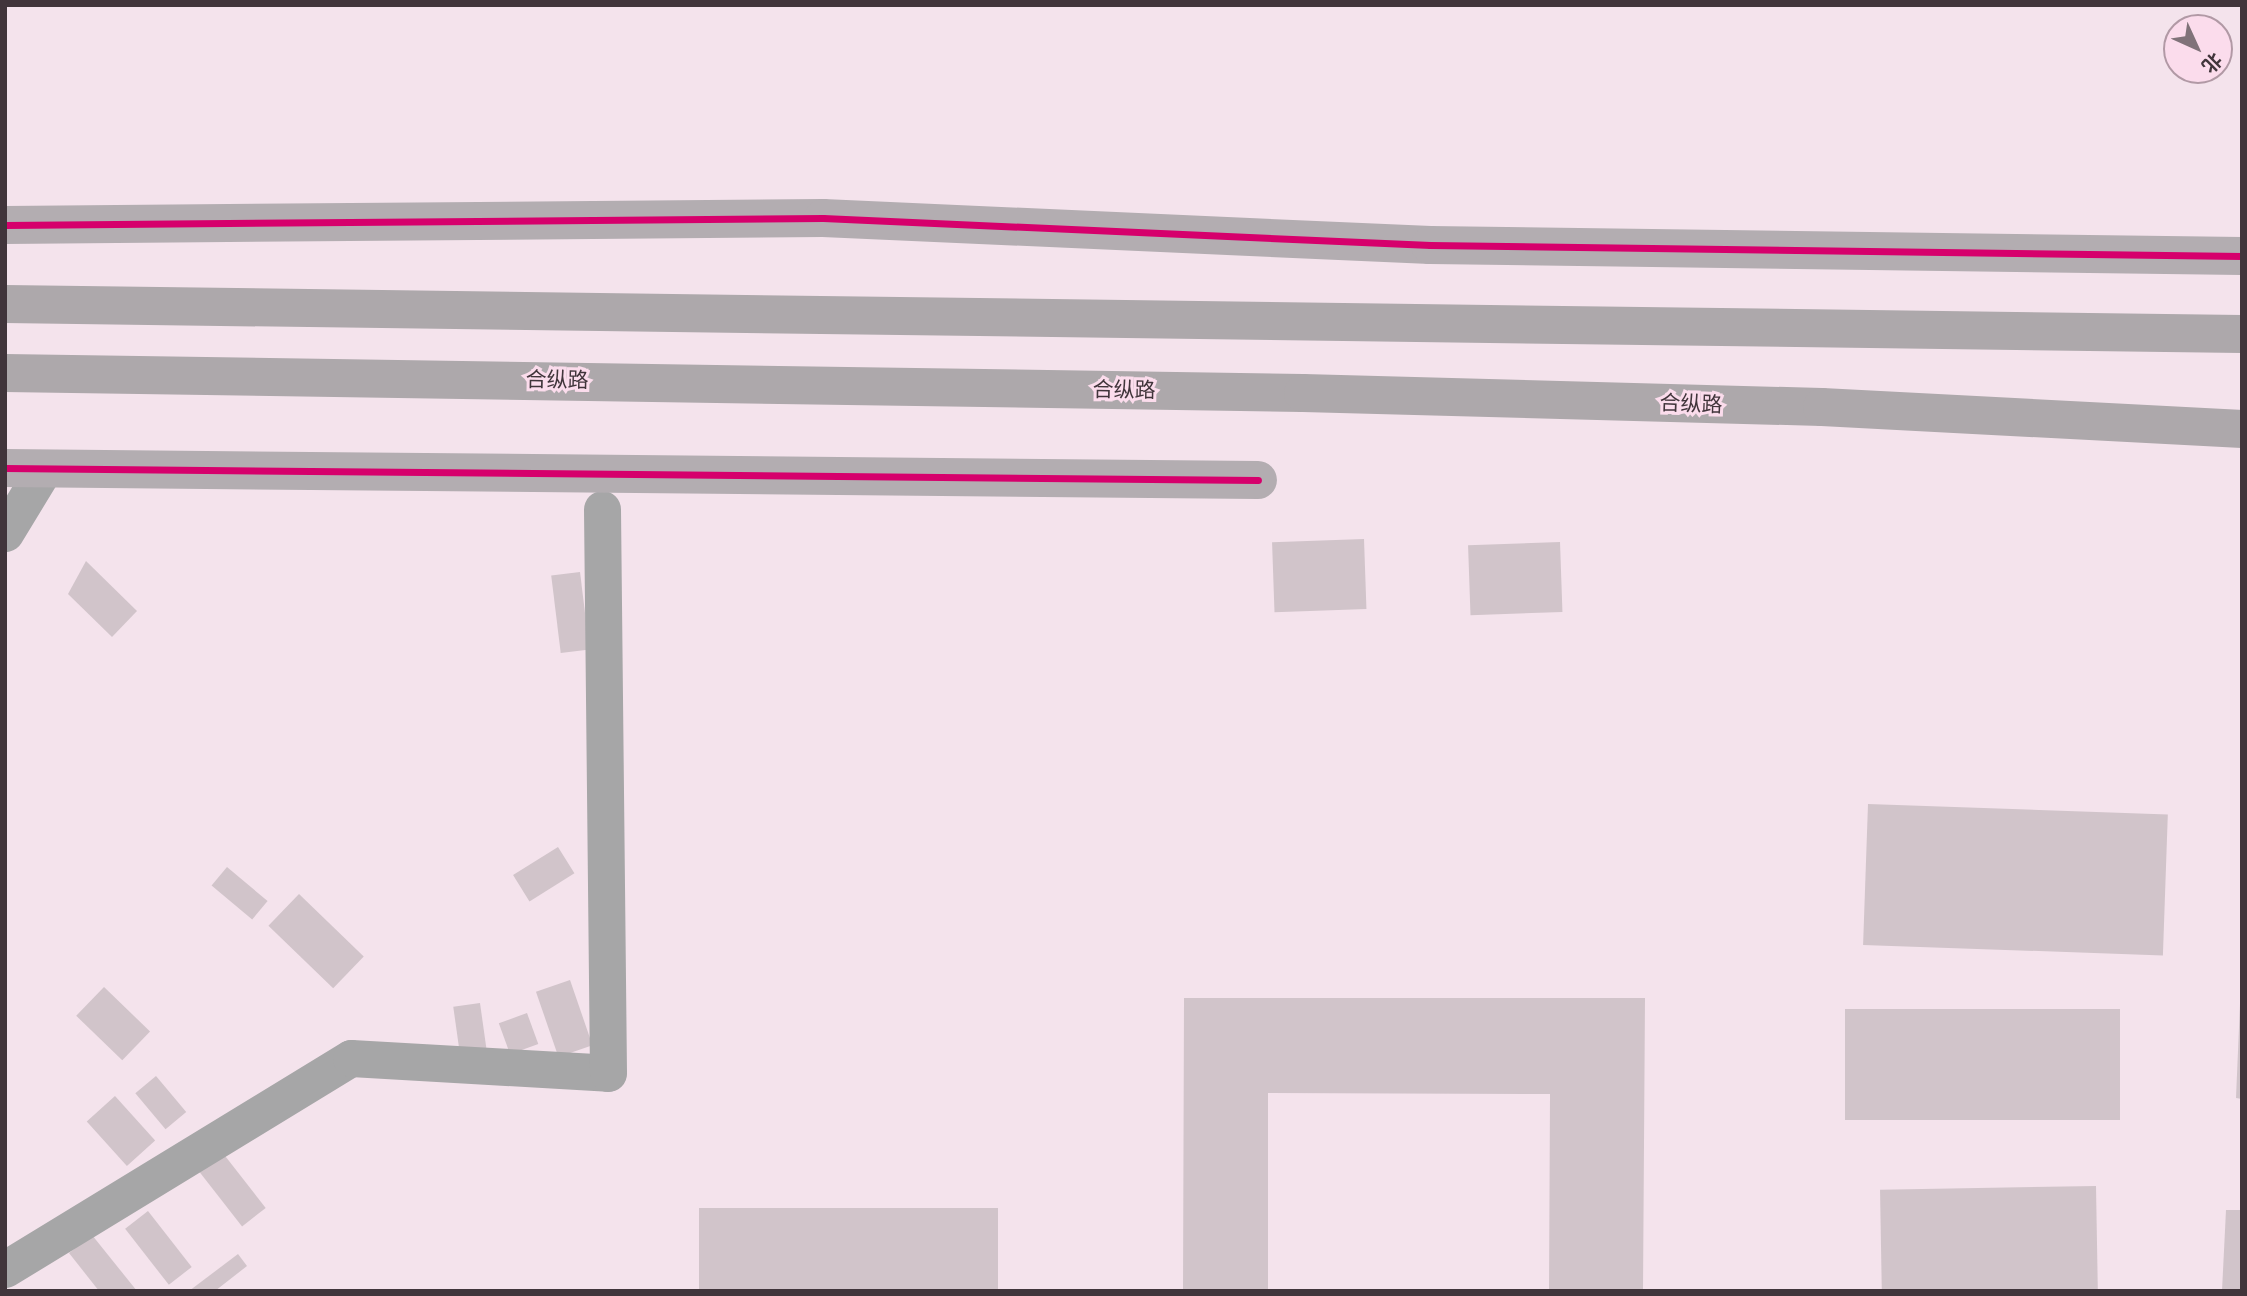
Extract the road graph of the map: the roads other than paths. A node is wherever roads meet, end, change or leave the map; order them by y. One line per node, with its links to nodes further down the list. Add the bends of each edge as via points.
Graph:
1 (5, 225): 2 (street, via 823,218 1430,245)
2 (2242, 256)
3 (5, 304): 4 (main road)
4 (2242, 334)
5 (5, 373): 6 (main road, 合纵路, via 1303,393 1822,407)
6 (2242, 429)
7 (5, 468): 8 (street)
8 (44, 469): 9 (street); 11 (street)
9 (1258, 480)
10 (602, 509): 12 (street, via 608,1073 351,1058)
11 (5, 533)
12 (5, 1269)

